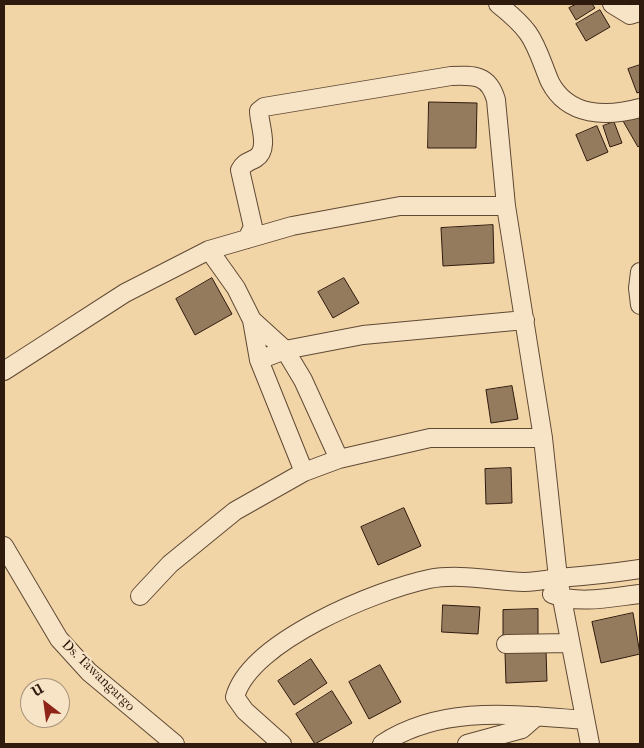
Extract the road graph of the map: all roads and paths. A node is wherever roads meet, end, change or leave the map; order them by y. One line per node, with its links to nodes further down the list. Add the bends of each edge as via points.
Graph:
1 (498, 4): 4 (street, via 528,33 551,84 568,104 592,113 608,114)
2 (612, 4): 3 (street, via 630,15)
3 (640, 12)
4 (640, 108)
5 (506, 206): 6 (street, via 400,206 292,226); 6 (street, via 493,89 483,79 452,76 264,106 259,111 263,144 260,153 240,170 253,227); 11 (street)
6 (247, 239): 7 (street)
7 (209, 250): 10 (street, via 236,288); 14 (street, via 125,293)
8 (640, 272): 9 (street)
9 (640, 305)
10 (252, 320): 12 (street); 13 (street)
11 (525, 320): 12 (street, via 363,335); 15 (street)
12 (285, 350): 13 (street); 16 (street, via 303,380)
13 (259, 360): 17 (street)
14 (4, 371)
15 (543, 438): 16 (street, via 430,438); 20 (street)
16 (339, 459): 17 (street)
17 (304, 472): 23 (street, via 235,511 170,564)
18 (4, 546): 29 (street, Ds. Tawangargo, via 59,639 89,672)
19 (640, 569): 20 (street)
20 (558, 578): 21 (street); 24 (street)
21 (525, 582): 24 (street); 30 (street, via 479,578 431,579 381,592 326,616 287,639 257,664 238,686 235,697 245,711)
22 (640, 594): 24 (street)
23 (140, 596)
24 (562, 598): 25 (street)
25 (570, 643): 26 (street); 28 (street)
26 (506, 644)
27 (536, 716): 28 (street); 31 (street, via 465,715 419,726); 32 (street, via 522,729)
28 (586, 720): 33 (street)
29 (175, 744)
30 (282, 744)
31 (382, 744)
32 (467, 744)
33 (590, 744)

